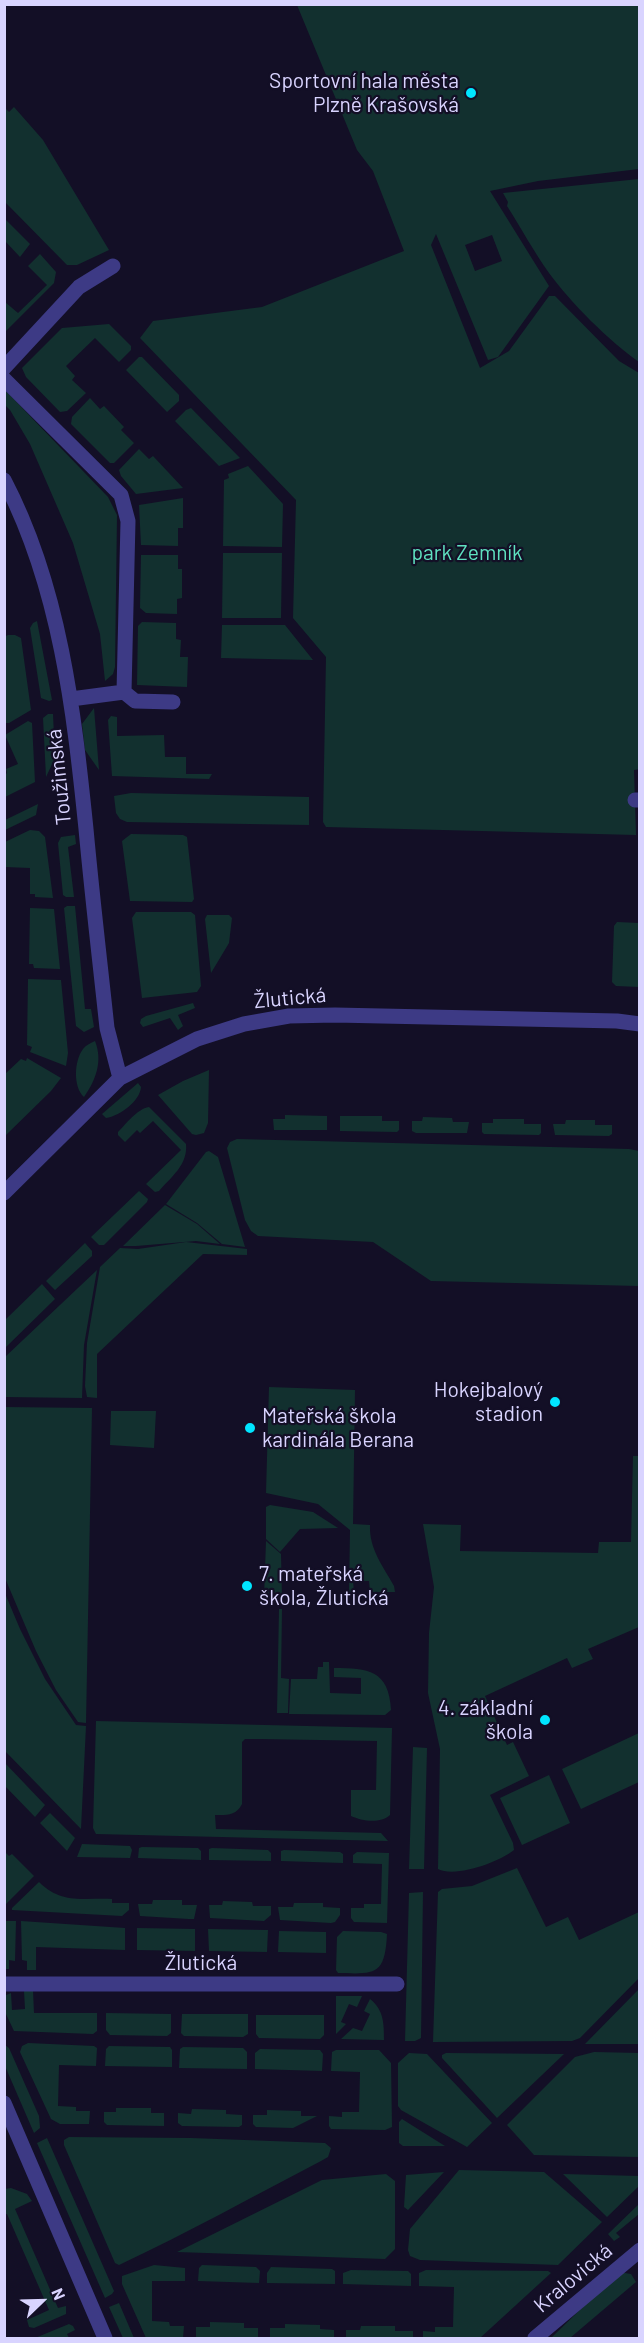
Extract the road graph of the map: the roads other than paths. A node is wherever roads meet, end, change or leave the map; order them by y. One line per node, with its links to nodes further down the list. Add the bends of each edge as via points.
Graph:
1 (113, 266): 2 (street, via 80,287)
2 (4, 368)
3 (4, 379): 5 (street, via 121,495 128,521)
4 (4, 480): 6 (street, Toužimská, via 22,515 48,595)
5 (124, 692): 6 (street); 7 (street, via 135,701)
6 (71, 699): 9 (street, Toužimská, via 106,1028)
7 (173, 702)
8 (639, 1024): 9 (street, Žlutická, via 289,1016 244,1024 197,1039)
9 (120, 1078): 10 (street, Žlutická)
10 (4, 1193)
11 (397, 1983): 12 (street, Žlutická)
12 (4, 1984)
13 (4, 2103): 15 (street)
14 (639, 2250): 16 (street, Kralovická)
15 (105, 2338)
16 (535, 2338)

